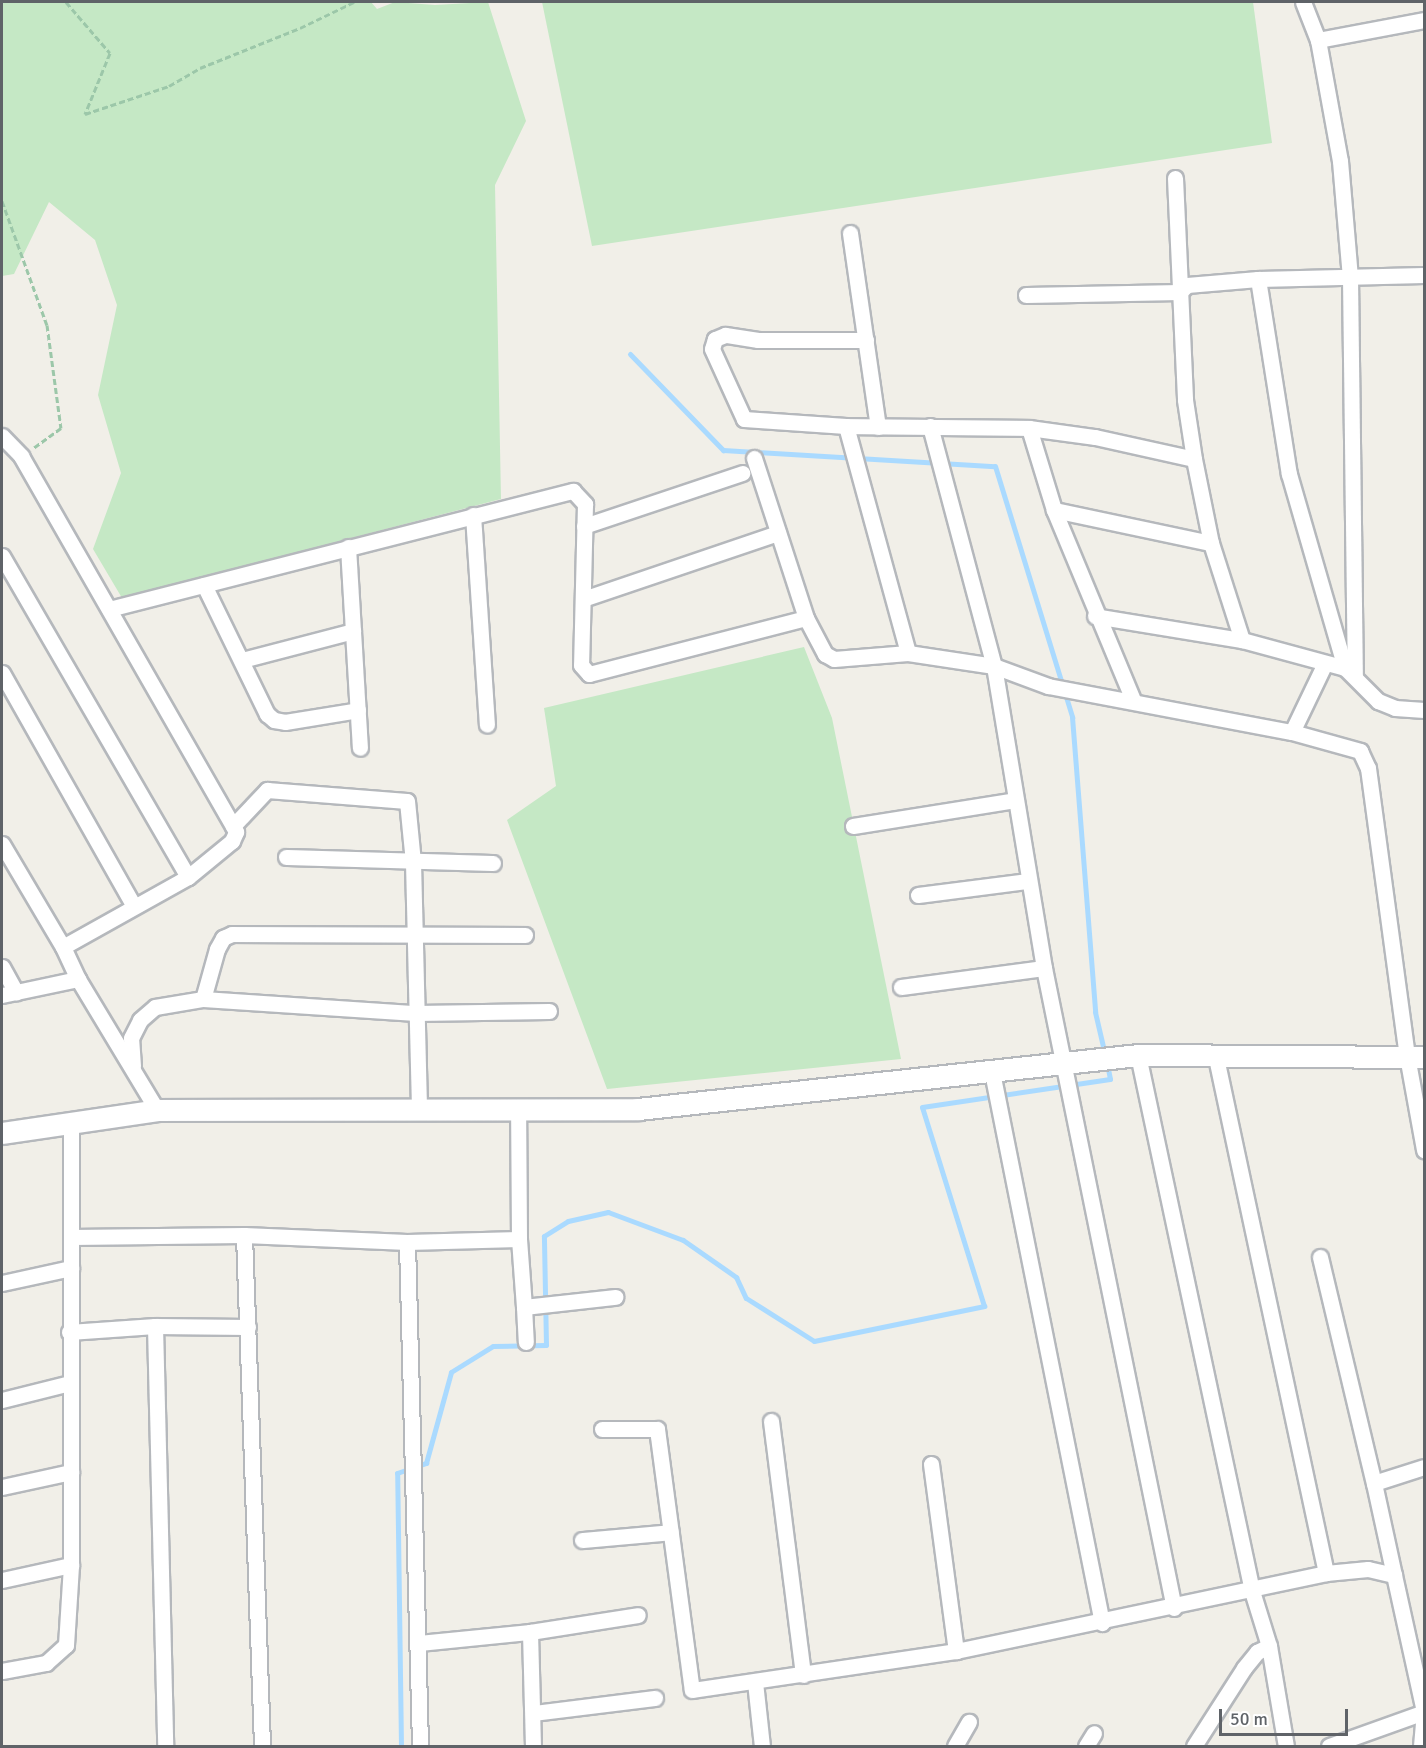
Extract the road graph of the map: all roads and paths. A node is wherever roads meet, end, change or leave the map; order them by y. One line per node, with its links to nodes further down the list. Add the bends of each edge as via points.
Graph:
1 (66, 2): 2 (path, via 110,53 85,114 169,86 200,68)
2 (354, 2)
3 (1303, 2): 5 (street)
4 (1425, 20): 5 (street)
5 (1318, 40): 10 (street, via 1340,161)
6 (1175, 178): 12 (street)
7 (2, 201): 20 (path, via 47,325 61,428)
8 (850, 233): 14 (street)
9 (1425, 275): 10 (street)
10 (1350, 277): 11 (street); 42 (street)
11 (1258, 279): 12 (street, via 1187,285); 42 (street, via 1289,474)
12 (1180, 292): 13 (street); 22 (street, via 1185,400)
13 (1026, 295)
14 (866, 340): 15 (street, via 758,340 725,335 715,339 712,349 742,418); 17 (street)
15 (846, 426): 17 (street); 38 (street)
16 (930, 426): 17 (street); 18 (street); 41 (street)
17 (878, 427)
18 (1029, 428): 22 (street, via 1095,437); 24 (street)
19 (2, 436): 20 (street)
20 (21, 456): 33 (street)
21 (754, 458): 27 (street)
22 (1194, 459): 28 (street)
23 (742, 473): 26 (street)
24 (1054, 510): 28 (street); 34 (street)
25 (473, 515): 26 (street, via 573,491 585,504); 29 (street); 47 (street)
26 (584, 526): 32 (street)
27 (778, 534): 32 (street); 35 (street)
28 (1211, 543): 37 (street)
29 (348, 547): 31 (street); 36 (street)
30 (2, 556): 57 (street)
31 (204, 585): 33 (street); 39 (street)
32 (583, 599): 35 (street, via 581,665 589,674)
33 (109, 609): 51 (street)
34 (1095, 616): 37 (street); 44 (street)
35 (806, 618): 38 (street, via 829,658)
36 (353, 631): 39 (street); 45 (street)
37 (1242, 640): 40 (street)
38 (908, 652): 41 (street)
39 (242, 660): 45 (street, via 267,714 274,720 285,722)
40 (1325, 663): 42 (street); 48 (street)
41 (994, 666): 44 (street, via 1048,686); 50 (street)
42 (1350, 672): 46 (street, via 1378,701 1395,708)
43 (2, 673): 60 (street)
44 (1133, 700): 48 (street)
45 (358, 710): 49 (street)
46 (1425, 710)
47 (487, 725)
48 (1292, 732): 74 (street, via 1360,751 1366,759)
49 (360, 748)
50 (1015, 800): 52 (street); 58 (street)
51 (233, 826): 55 (street, via 267,790 404,798 409,805); 57 (street, via 236,832 232,841)
52 (853, 826)
53 (2, 844): 63 (street)
54 (286, 856): 55 (street)
55 (413, 862): 56 (street); 62 (street)
56 (493, 863)
57 (188, 877): 60 (street)
58 (1028, 881): 59 (street); 65 (street)
59 (918, 895)
60 (134, 906): 63 (street)
61 (525, 935): 62 (street)
62 (414, 936): 69 (street, via 231,934 223,938 217,949); 71 (street)
63 (63, 947): 66 (street)
64 (2, 967): 68 (street)
65 (1044, 968): 67 (street); 75 (street)
66 (78, 979): 68 (street); 76 (street)
67 (901, 987)
68 (9, 993)
69 (202, 999): 71 (street); 76 (street, via 148,1010 131,1038)
70 (549, 1011): 71 (street)
71 (416, 1013): 79 (street)
72 (1215, 1053): 73 (main road); 74 (main road); 109 (street)
73 (1130, 1056): 75 (main road); 112 (street)
74 (1416, 1057): 83 (street)
75 (1063, 1061): 77 (main road); 113 (street)
76 (133, 1066): 78 (street)
77 (992, 1072): 80 (main road, via 638,1109); 115 (street)
78 (158, 1110): 79 (main road); 81 (main road)
79 (419, 1111): 80 (main road)
80 (518, 1111): 86 (street)
81 (71, 1123): 82 (main road); 85 (street)
82 (2, 1133)
83 (1425, 1150)
84 (244, 1235): 85 (street); 87 (street); 94 (street)
85 (71, 1237): 89 (street)
86 (519, 1239): 87 (street); 92 (street)
87 (407, 1242): 117 (street)
88 (1320, 1257): 104 (street)
89 (71, 1268): 90 (street); 95 (street)
90 (2, 1283)
91 (615, 1297): 92 (street)
92 (529, 1307): 96 (street)
93 (155, 1326): 94 (street); 95 (street); 128 (street)
94 (248, 1327): 129 (street)
95 (69, 1332): 97 (street)
96 (526, 1342)
97 (70, 1383): 98 (street); 103 (street)
98 (2, 1400)
99 (771, 1421): 121 (street)
100 (602, 1429): 106 (street, via 657,1429)
101 (930, 1464): 119 (street)
102 (1425, 1467): 104 (street)
103 (70, 1472): 105 (street); 108 (street)
104 (1374, 1483): 110 (street)
105 (2, 1488)
106 (670, 1532): 107 (street); 122 (street, via 692,1690)
107 (582, 1540)
108 (71, 1565): 111 (street); 120 (street, via 66,1645 46,1663)
109 (1326, 1574): 110 (street, via 1368,1569); 112 (street)
110 (1394, 1575): 124 (street)
111 (2, 1580)
112 (1252, 1591): 113 (street); 118 (street)
113 (1174, 1608): 115 (street)
114 (638, 1615): 116 (street)
115 (1102, 1623): 119 (street)
116 (530, 1632): 117 (street); 125 (street)
117 (419, 1643): 130 (street)
118 (1269, 1646): 135 (street, via 1257,1652 1244,1668); 136 (street)
119 (956, 1651): 121 (street)
120 (2, 1671)
121 (803, 1675): 122 (street)
122 (755, 1682): 132 (street)
123 (655, 1698): 125 (street)
124 (1424, 1712): 137 (street); 138 (street)
125 (534, 1713): 131 (street)
126 (969, 1722): 133 (street)
127 (1094, 1733): 134 (street)
128 (165, 1746)
129 (262, 1746)
130 (420, 1746)
131 (533, 1746)
132 (762, 1746)
133 (955, 1746)
134 (1086, 1746)
135 (1194, 1746)
136 (1286, 1746)
137 (1329, 1746)
138 (1421, 1746)

